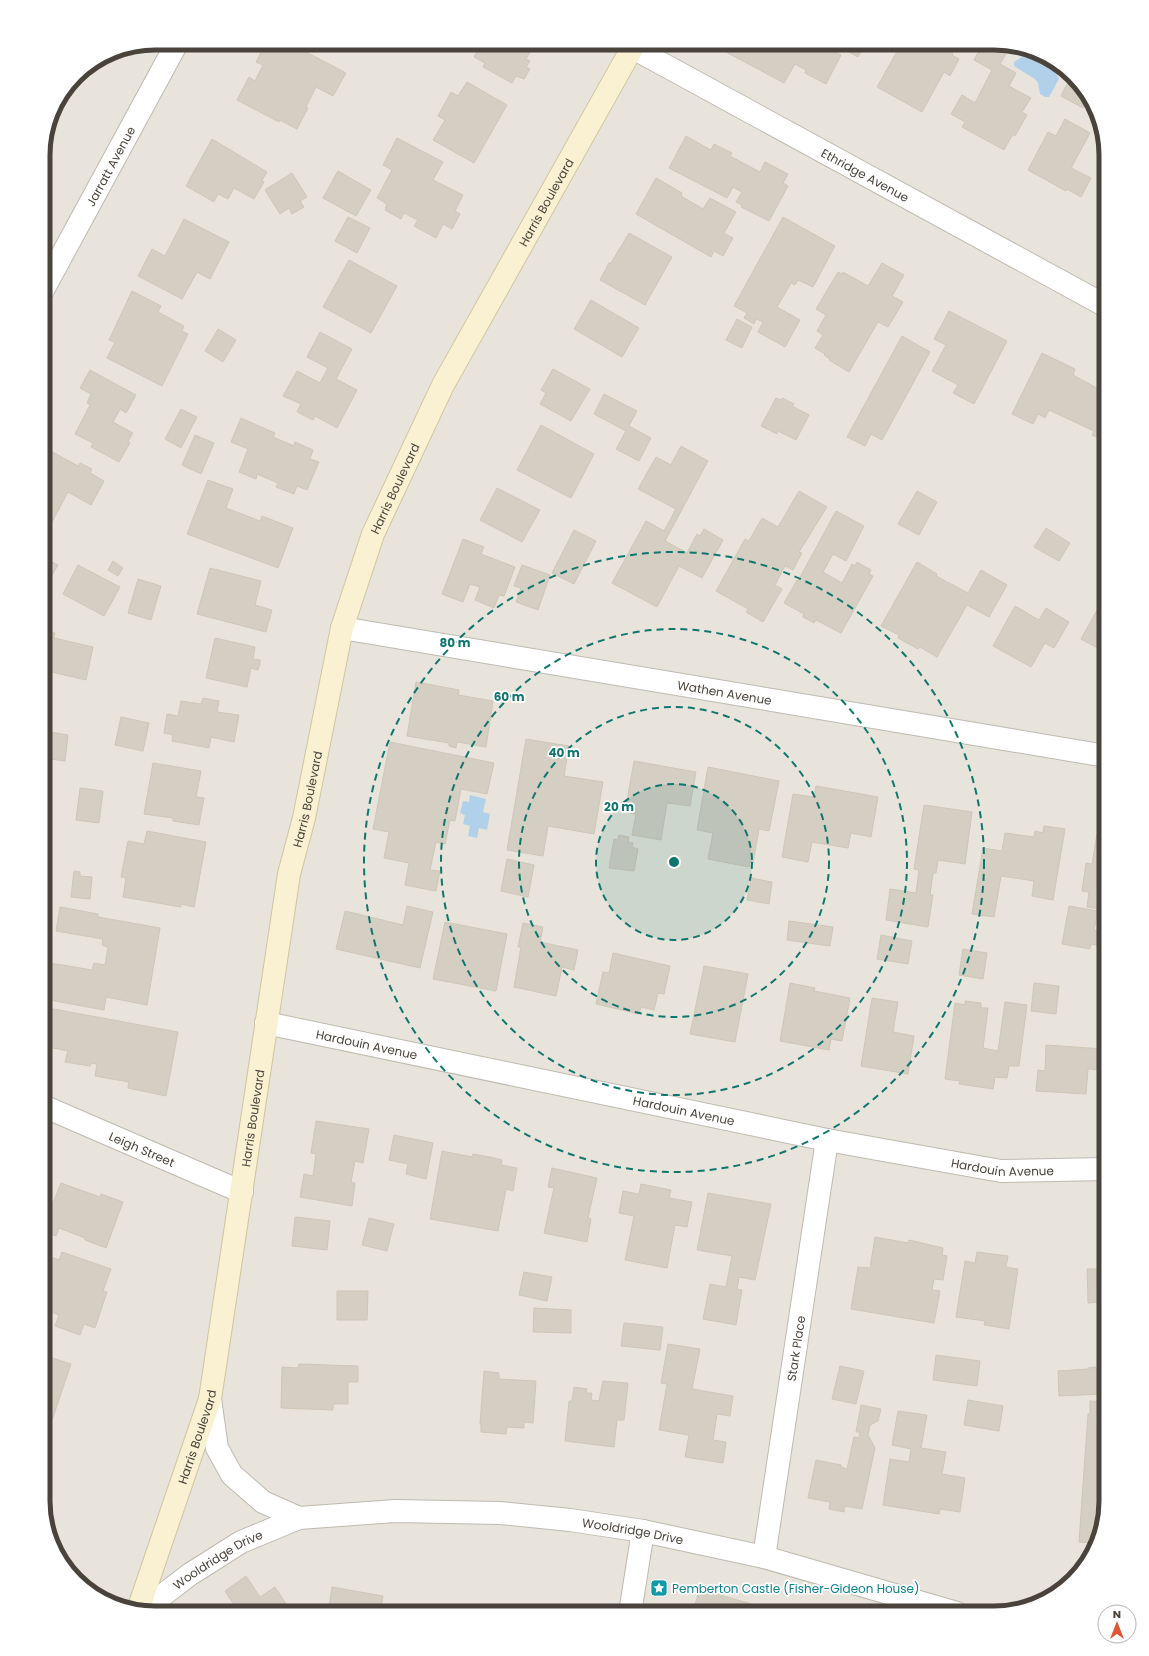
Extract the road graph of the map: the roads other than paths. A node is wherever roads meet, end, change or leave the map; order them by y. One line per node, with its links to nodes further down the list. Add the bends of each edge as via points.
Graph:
1 (173, 50): 4 (street, Jarratt Avenue)
2 (628, 50): 6 (street, Harris Boulevard, via 443,384 373,534)
3 (640, 50): 5 (street, Ethridge Avenue)
4 (50, 277)
5 (1099, 302)
6 (342, 628): 7 (street, Wathen Avenue); 8 (street, Harris Boulevard, via 304,818 289,874)
7 (1099, 755)
8 (266, 1023): 10 (street, Hardouin Avenue); 12 (street, Harris Boulevard)
9 (50, 1109): 12 (street, Leigh Street)
10 (827, 1140): 11 (street, Hardouin Avenue, via 1001,1171); 16 (street, Stark Place)
11 (1099, 1169)
12 (242, 1192): 13 (street, Harris Boulevard)
13 (210, 1399): 14 (street, Wooldridge Drive, via 218,1448 232,1475 263,1502); 17 (street, Harris Boulevard)
14 (300, 1518): 15 (street, Wooldridge Drive, via 395,1511 500,1513); 18 (street, Wooldridge Drive, via 241,1542 189,1575)
15 (642, 1531): 16 (street, Wooldridge Drive); 19 (street)
16 (764, 1557): 20 (street, Wooldridge Drive)
17 (140, 1605)
18 (149, 1606)
19 (631, 1606)
20 (933, 1606)

